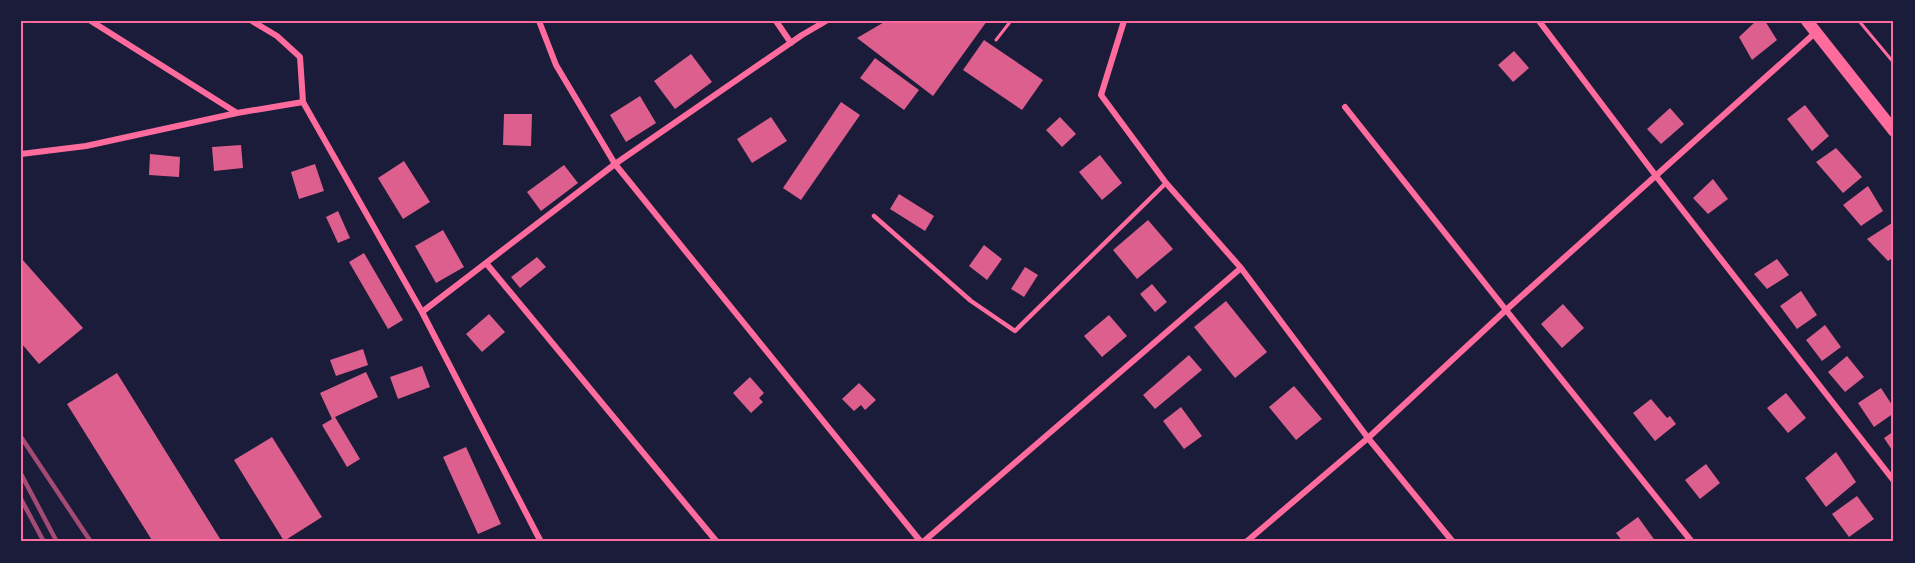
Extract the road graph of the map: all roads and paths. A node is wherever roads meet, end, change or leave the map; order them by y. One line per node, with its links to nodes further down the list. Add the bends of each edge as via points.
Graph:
1 (91, 21): 17 (street)
2 (252, 21): 15 (street, via 278,36 300,57)
3 (539, 21): 20 (street, via 556,65)
4 (776, 21): 13 (street)
5 (826, 21): 13 (street)
6 (1008, 21): 12 (path)
7 (1124, 21): 22 (street, via 1101,95)
8 (1539, 21): 21 (street)
9 (1807, 21): 11 (main road)
10 (1859, 21): 14 (path)
11 (1816, 32): 18 (main road); 21 (street)
12 (996, 40)
13 (791, 43): 20 (street)
14 (1894, 63)
15 (303, 102): 17 (street); 27 (street)
16 (1345, 107): 26 (street)
17 (237, 113): 19 (street, via 86,146)
18 (1894, 131)
19 (21, 154)
20 (615, 164): 24 (street); 32 (street)
21 (1656, 176): 26 (street); 29 (street)
22 (1166, 183): 23 (lane, via 1015,331 970,301); 25 (street)
23 (874, 216)
24 (486, 263): 27 (street); 31 (street)
25 (1241, 268): 28 (street); 32 (street)
26 (1506, 310): 28 (street); 35 (street)
27 (422, 312): 30 (street)
28 (1368, 438): 33 (street); 34 (street)
29 (1894, 481)
30 (540, 542)
31 (717, 542)
32 (922, 542)
33 (1246, 542)
34 (1454, 542)
35 (1692, 542)

